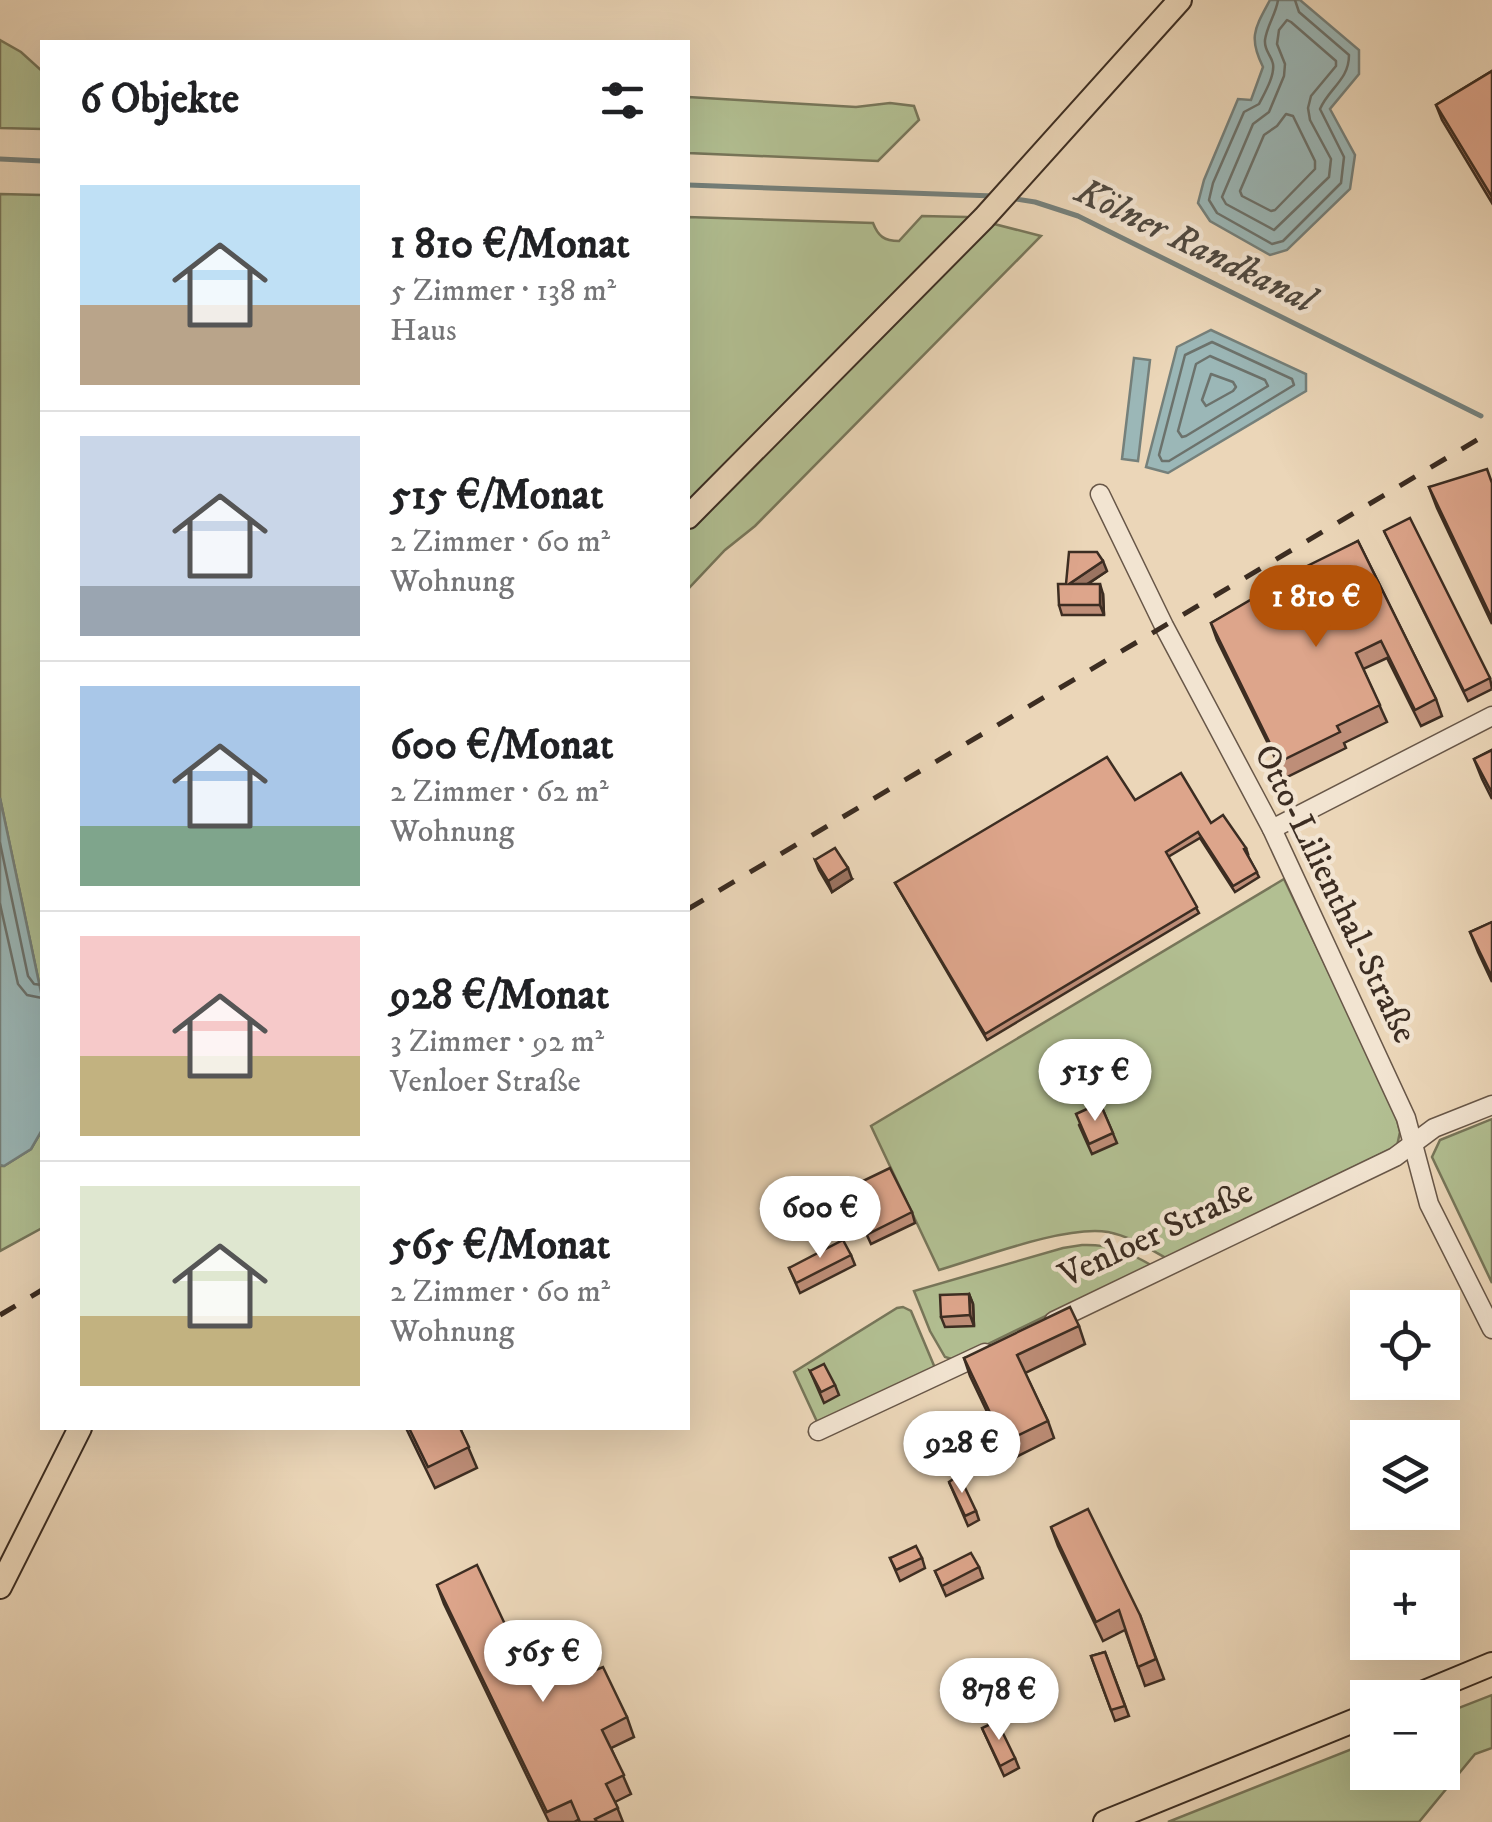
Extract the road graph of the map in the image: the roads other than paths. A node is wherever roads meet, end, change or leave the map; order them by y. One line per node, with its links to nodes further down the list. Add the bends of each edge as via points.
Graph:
1 (1180, 0): 3 (main road, via 984,218)
2 (1100, 494): 5 (street, Otto-Lilienthal-Straße)
3 (690, 516)
4 (1492, 716): 5 (street)
5 (1272, 829): 7 (street, Otto-Lilienthal-Straße, via 1406,1118)
6 (1492, 1105): 7 (street, Venloer Straße, via 1434,1128)
7 (1412, 1146): 8 (street, Otto-Lilienthal-Straße, via 1430,1204); 9 (street, Venloer Straße)
8 (1492, 1329)
9 (1030, 1332)
10 (995, 1348): 12 (street)
11 (79, 1430): 13 (main road)
12 (818, 1432)
13 (0, 1588)
14 (1492, 1664): 15 (main road)
15 (1453, 1680)
16 (1350, 1722): 17 (main road)
17 (1106, 1822)

